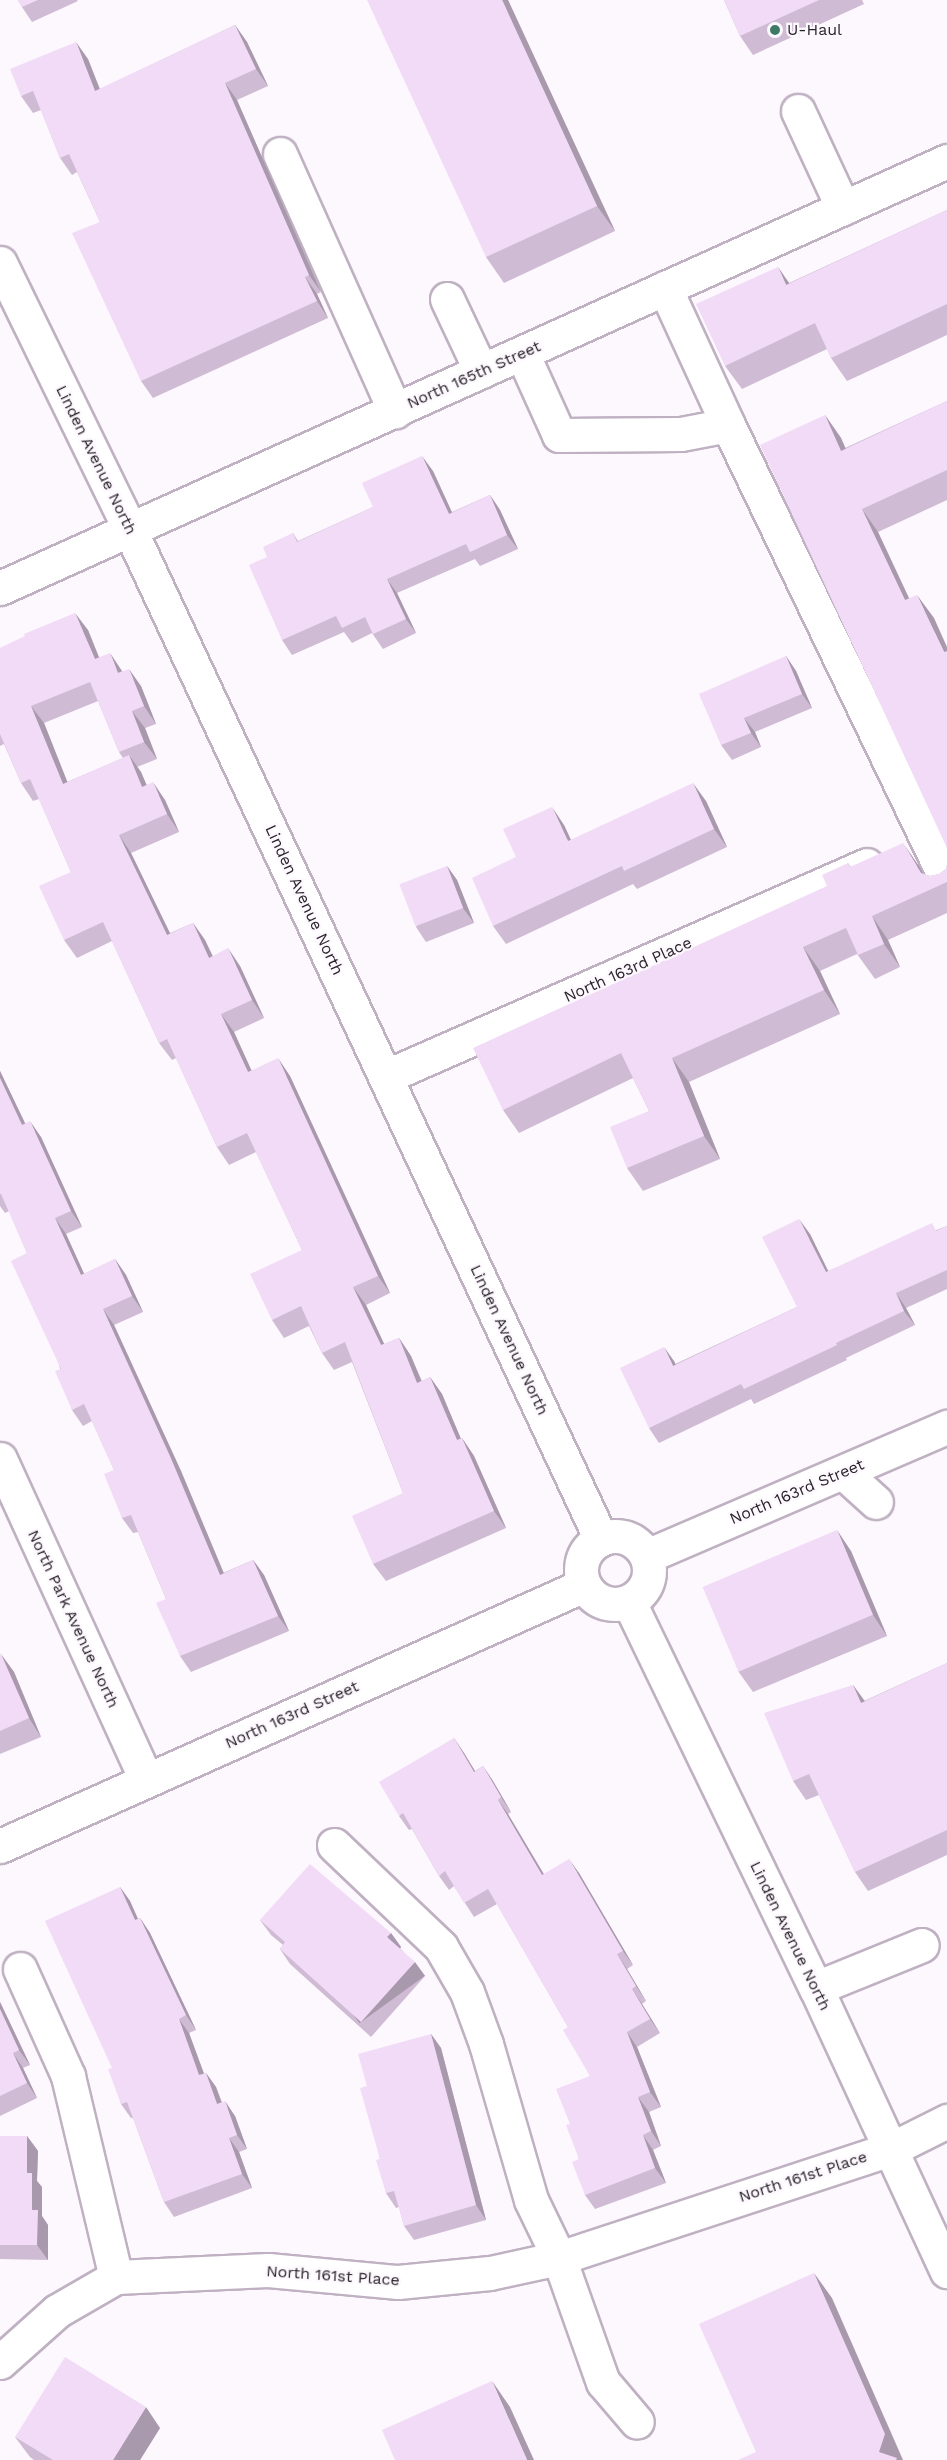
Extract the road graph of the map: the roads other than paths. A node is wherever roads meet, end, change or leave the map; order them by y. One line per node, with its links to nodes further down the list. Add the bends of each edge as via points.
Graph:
1 (798, 111): 4 (street)
2 (280, 154): 10 (street)
3 (947, 161): 4 (street, North 165th Street)
4 (843, 208): 6 (street, North 165th Street)
5 (0, 263): 12 (street, Linden Avenue North)
6 (665, 288): 8 (street, North 165th Street); 11 (street)
7 (447, 299): 9 (street)
8 (522, 353): 9 (street, North 165th Street); 11 (street, via 559,435 681,434)
9 (481, 371): 10 (street, North 165th Street)
10 (394, 411): 12 (street, North 165th Street)
11 (728, 424): 15 (street)
12 (130, 531): 13 (street, North 165th Street); 16 (street, Linden Avenue North)
13 (0, 588)
14 (869, 864): 16 (street, North 163rd Place)
15 (947, 881)
16 (387, 1076): 21 (street, Linden Avenue North)
17 (947, 1426): 19 (street, North 163rd Street)
18 (0, 1459): 25 (street, North Park Avenue North)
19 (844, 1473): 20 (street); 22 (street, North 163rd Street)
20 (876, 1502)
21 (601, 1539): 22 (street, via 628,1538); 23 (street, via 583,1558)
22 (647, 1556): 24 (street, via 648,1583)
23 (584, 1585): 24 (street, via 603,1603); 25 (street, North 163rd Street)
24 (629, 1602): 30 (street, Linden Avenue North)
25 (146, 1779): 27 (street, North 163rd Street)
26 (334, 1845): 33 (street, via 441,1947 467,1992 531,2200)
27 (0, 1846)
28 (922, 1945): 30 (street)
29 (20, 1969): 35 (street, via 68,2076)
30 (816, 1988): 32 (street, Linden Avenue North)
31 (947, 2121): 32 (street, North 161st Place)
32 (891, 2149): 33 (street, North 161st Place); 34 (street, Linden Avenue North)
33 (559, 2258): 35 (street, North 161st Place, via 490,2273 398,2282 268,2270); 37 (street, via 603,2382)
34 (947, 2271)
35 (116, 2277): 36 (street, North 161st Place, via 57,2311)
36 (0, 2362)
37 (637, 2422)

